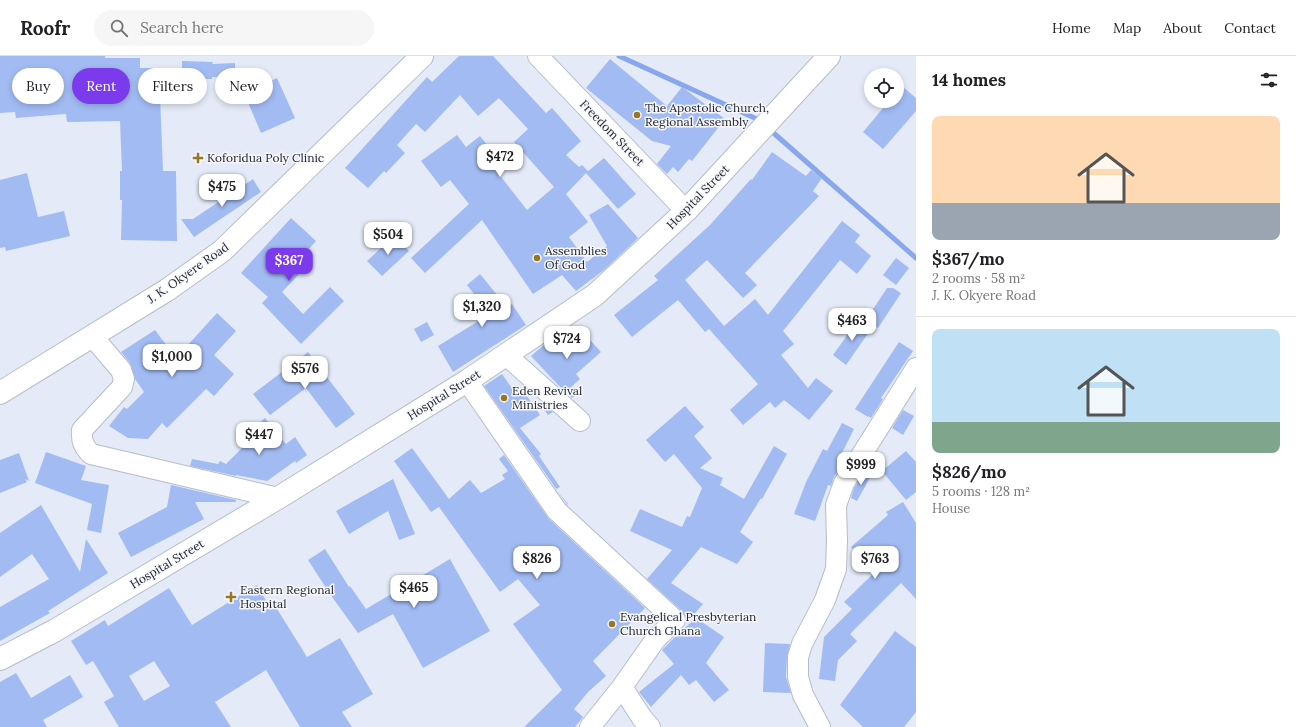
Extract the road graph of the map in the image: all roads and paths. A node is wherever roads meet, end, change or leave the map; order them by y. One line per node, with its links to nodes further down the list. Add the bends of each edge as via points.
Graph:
1 (422, 56): 5 (street, J. K. Okyere Road, via 222,251 167,290)
2 (538, 56): 4 (street, Freedom Street)
3 (829, 56): 4 (street, Hospital Street)
4 (686, 211): 6 (street, Hospital Street, via 594,295)
5 (92, 336): 9 (street, J. K. Okyere Road); 11 (street, via 121,370 124,379 122,387 82,430 81,440 91,454)
6 (506, 355): 8 (street, Hospital Street); 10 (street)
7 (916, 368): 16 (street, via 844,483 836,505 836,569 825,600 798,657 798,677 803,695)
8 (467, 381): 11 (street, Hospital Street); 13 (street, via 557,511 675,620 655,640)
9 (0, 393)
10 (580, 421)
11 (278, 498): 12 (street, Hospital Street, via 54,631)
12 (0, 659)
13 (622, 687): 14 (street); 15 (street)
14 (590, 727)
15 (650, 727)
16 (820, 727)

